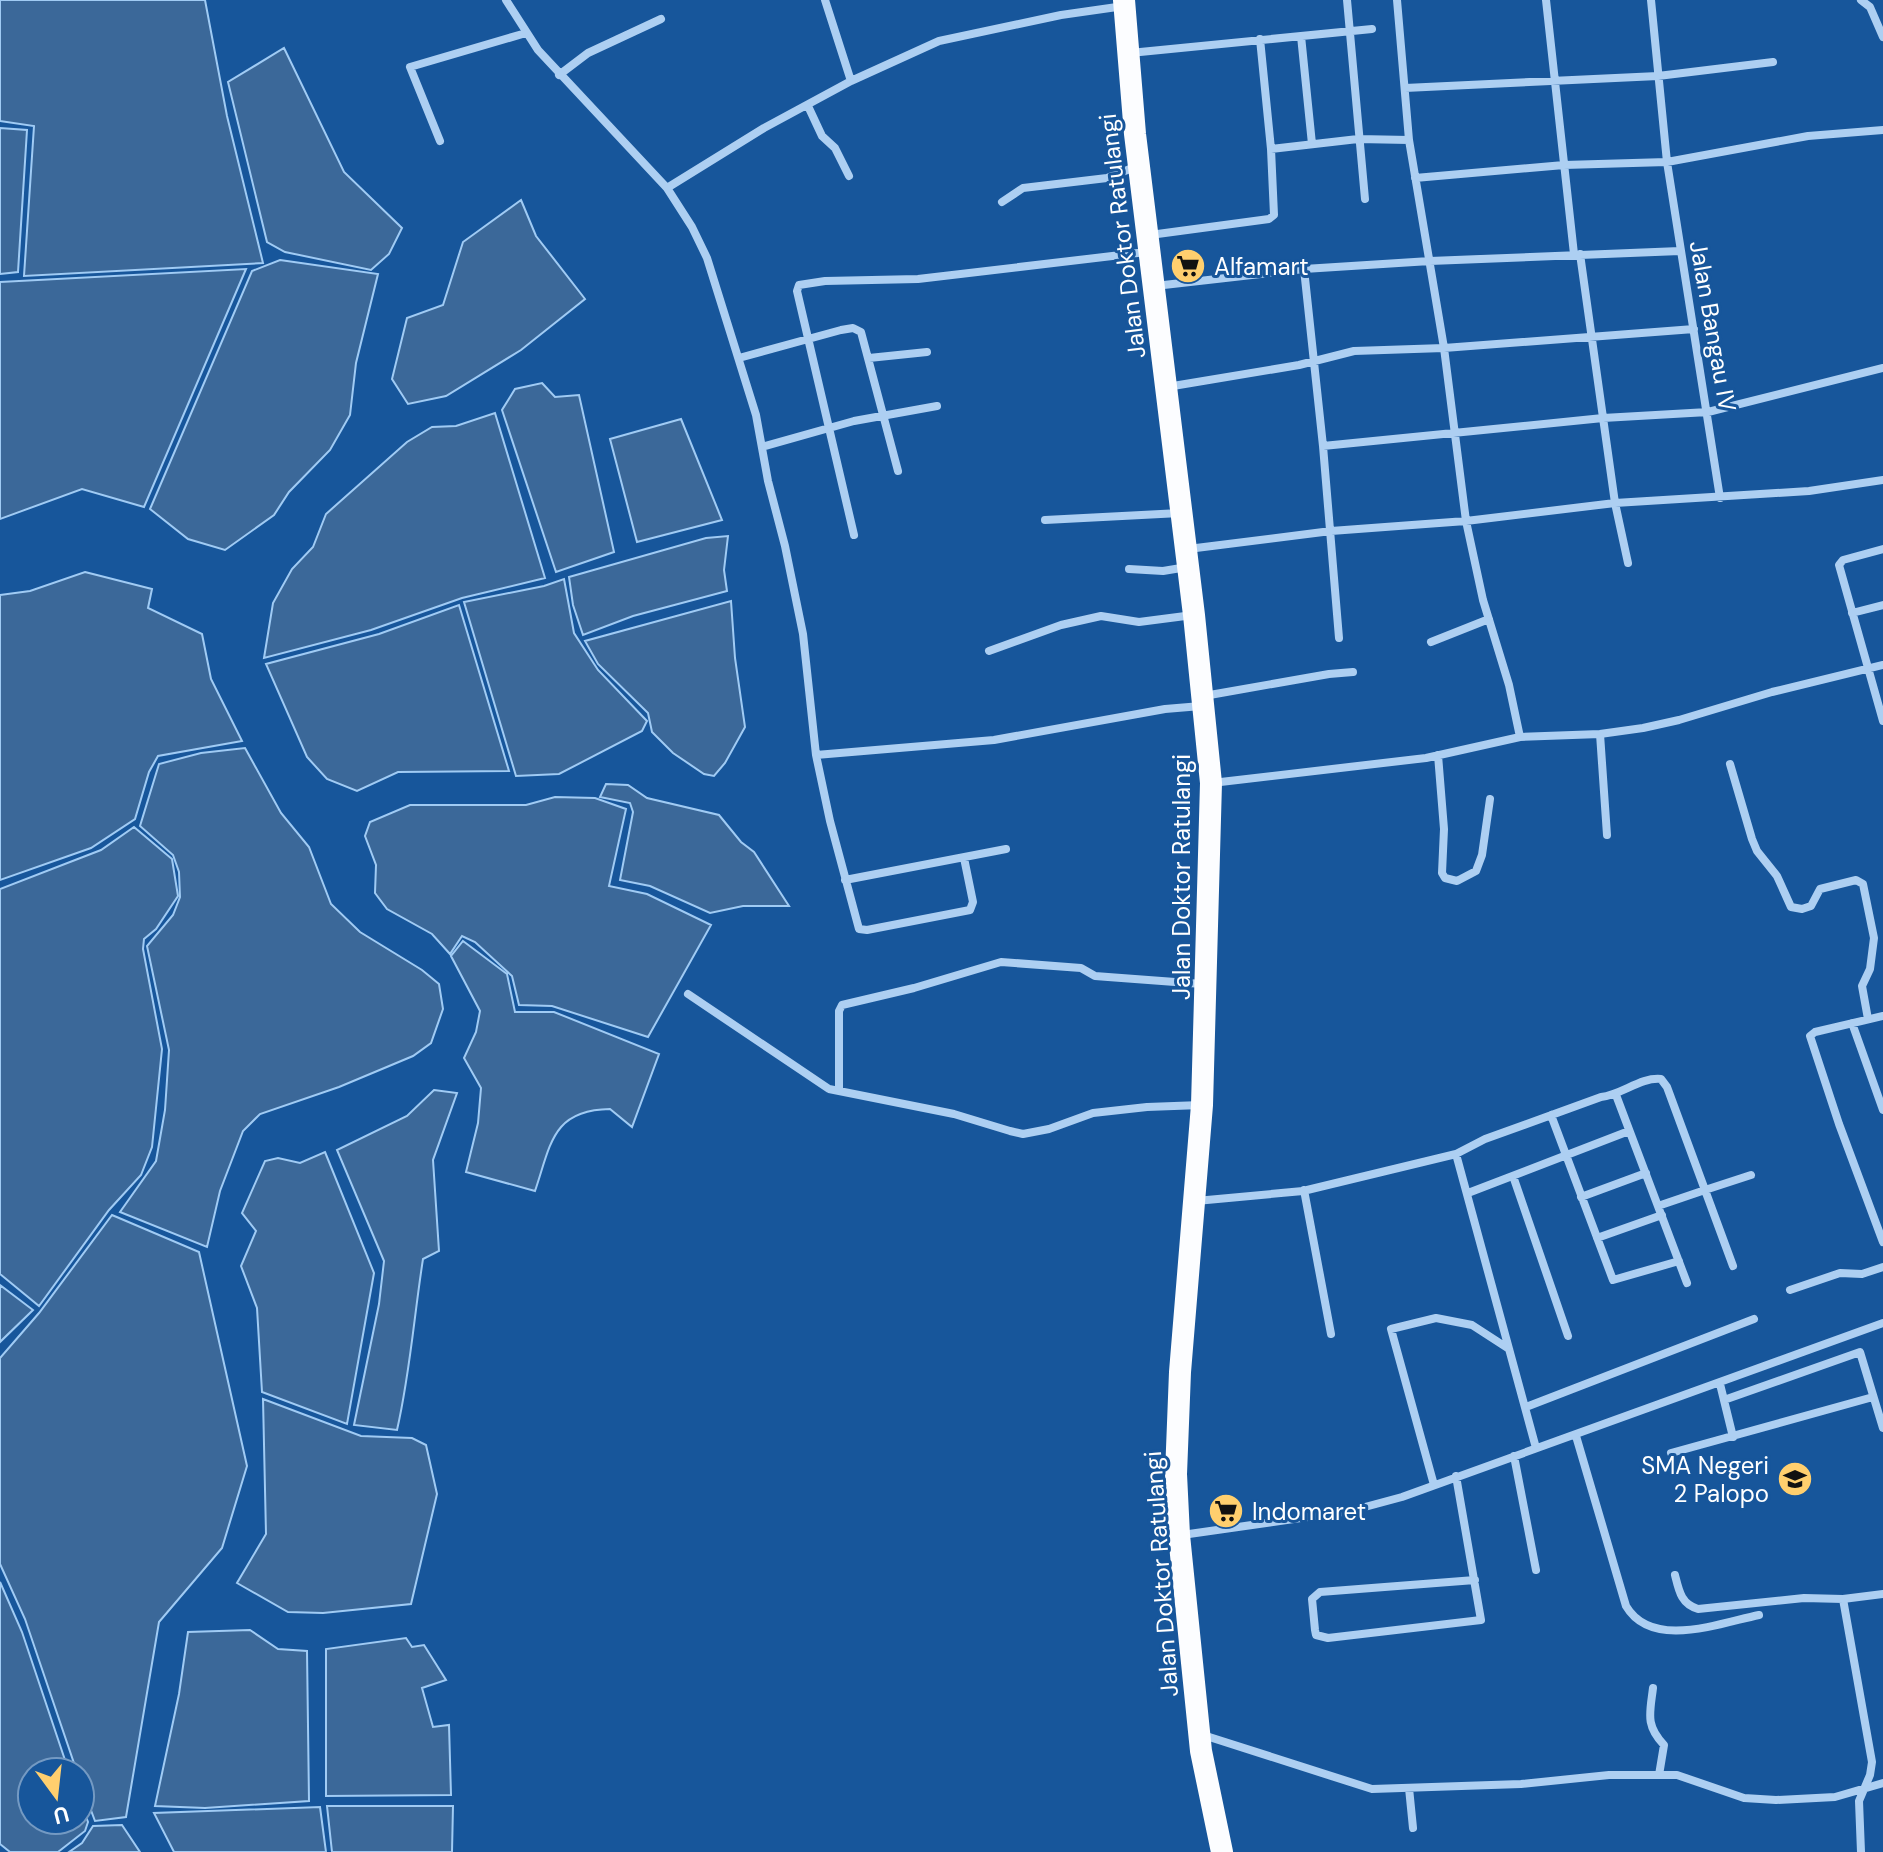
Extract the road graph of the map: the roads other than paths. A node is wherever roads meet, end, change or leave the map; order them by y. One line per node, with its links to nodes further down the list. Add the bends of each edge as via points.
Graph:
1 (506, 0): 12 (street)
2 (825, 0): 21 (street)
3 (1347, 0): 11 (street)
4 (1397, 0): 22 (street)
5 (1546, 0): 20 (street)
6 (1651, 0): 19 (street, Jalan Bangau IV)
7 (1861, 0): 14 (street, via 1870,7)
8 (1124, 3): 16 (highway, Jalan Doktor Ratulangi); 21 (street, via 939,41)
9 (661, 19): 18 (street, via 588,53)
10 (1372, 29): 11 (street)
11 (1352, 31): 13 (street); 25 (street)
12 (526, 33): 18 (street); 27 (street, via 410,67)
13 (1301, 36): 15 (street); 28 (street)
14 (1883, 37)
15 (1260, 39): 16 (street); 29 (street)
16 (1130, 53): 31 (highway, Jalan Doktor Ratulangi)
17 (1773, 62): 19 (street)
18 (559, 75): 35 (street)
19 (1658, 76): 20 (street); 30 (street, Jalan Bangau IV)
20 (1555, 80): 22 (street); 32 (street)
21 (851, 81): 23 (street)
22 (1405, 88): 26 (street)
23 (808, 106): 33 (street); 35 (street)
24 (1883, 130): 30 (street, via 1808,136)
25 (1358, 139): 26 (street); 28 (street); 36 (street)
26 (1409, 140): 34 (street)
27 (440, 141)
28 (1312, 144): 29 (street)
29 (1271, 149): 38 (street, via 1272,218)
30 (1667, 162): 32 (street); 39 (street, Jalan Bangau IV)
31 (1140, 165): 37 (street, via 1107,178 1023,188); 38 (highway, Jalan Doktor Ratulangi)
32 (1564, 165): 34 (street); 40 (street)
33 (849, 176)
34 (1415, 178): 41 (street)
35 (667, 188): 49 (street, via 704,250)
36 (1365, 199)
37 (1002, 202)
38 (1150, 243): 43 (highway, Jalan Doktor Ratulangi); 46 (street, via 918,279 803,284 797,291)
39 (1680, 251): 40 (street); 44 (street, Jalan Bangau IV)
40 (1577, 254): 41 (street); 45 (street)
41 (1430, 261): 42 (street); 47 (street)
42 (1304, 269): 43 (street); 51 (street)
43 (1155, 286): 53 (highway, Jalan Doktor Ratulangi)
44 (1694, 329): 45 (street); 55 (street, Jalan Bangau IV)
45 (1591, 337): 47 (street); 57 (street)
46 (807, 338): 49 (street); 50 (street, via 857,330); 58 (street)
47 (1444, 348): 51 (street, via 1354,351); 59 (street)
48 (927, 352): 50 (street)
49 (739, 358): 61 (street)
50 (869, 358): 56 (street)
51 (1314, 360): 53 (street); 60 (street)
52 (1883, 368): 55 (street)
53 (1165, 387): 66 (highway, Jalan Doktor Ratulangi)
54 (937, 406): 56 (street)
55 (1708, 412): 57 (street); 64 (street, Jalan Bangau IV)
56 (884, 415): 58 (street); 62 (street)
57 (1603, 418): 59 (street); 65 (street)
58 (828, 428): 61 (street); 70 (street)
59 (1455, 434): 60 (street); 68 (street)
60 (1323, 446): 69 (street)
61 (762, 447): 89 (street, via 801,620)
62 (898, 471)
63 (1883, 480): 64 (street)
64 (1720, 498): 65 (street)
65 (1615, 503): 68 (street); 73 (street)
66 (1181, 513): 67 (street); 72 (highway, Jalan Doktor Ratulangi)
67 (1045, 520)
68 (1466, 521): 69 (street); 78 (street)
69 (1331, 531): 72 (street); 79 (street)
70 (854, 535)
71 (1883, 549): 76 (street, via 1840,562)
72 (1187, 558): 74 (street, via 1163,571); 77 (highway, Jalan Doktor Ratulangi)
73 (1628, 563)
74 (1129, 569)
75 (1883, 605): 76 (street)
76 (1852, 613): 83 (street)
77 (1194, 615): 81 (street, via 1139,622 1101,616); 85 (highway, Jalan Doktor Ratulangi)
78 (1489, 619): 80 (street); 88 (street)
79 (1339, 638)
80 (1431, 642)
81 (989, 651)
82 (1883, 665): 83 (street)
83 (1867, 669): 86 (street); 87 (street, via 1679,720)
84 (1353, 672): 85 (street)
85 (1204, 701): 89 (street, via 994,740); 92 (highway, Jalan Doktor Ratulangi)
86 (1883, 721)
87 (1600, 734): 88 (street); 94 (street)
88 (1520, 737): 90 (street)
89 (816, 755): 97 (street)
90 (1438, 755): 92 (street); 93 (street, via 1445,878 1457,881 1476,871)
91 (1730, 764): 101 (street, via 1757,851 1777,876 1791,907 1811,906 1820,889 1856,880 1863,884 1874,938 1862,986)
92 (1211, 783): 98 (highway, Jalan Doktor Ratulangi)
93 (1490, 799)
94 (1607, 835)
95 (1006, 849): 96 (street)
96 (964, 858): 97 (street); 97 (street, via 973,907 897,925 859,929)
97 (845, 880)
98 (1207, 984): 103 (street, via 1001,962 842,1005); 105 (highway, Jalan Doktor Ratulangi)
99 (688, 994): 103 (street)
100 (1883, 1016): 101 (street)
101 (1868, 1019): 102 (street)
102 (1852, 1023): 106 (street); 121 (street, via 1810,1038)
103 (839, 1091): 105 (street, via 1023,1134 1093,1113)
104 (1616, 1095): 107 (street); 108 (street); 115 (street, via 1651,1078 1661,1079)
105 (1202, 1105): 118 (highway, Jalan Doktor Ratulangi)
106 (1883, 1110)
107 (1551, 1115): 109 (street); 110 (street)
108 (1629, 1131): 110 (street); 111 (street)
109 (1456, 1154): 114 (street); 116 (street)
110 (1566, 1155): 113 (street); 117 (street)
111 (1646, 1173): 117 (street); 119 (street)
112 (1751, 1175): 115 (street)
113 (1513, 1176): 116 (street); 131 (street)
114 (1304, 1190): 118 (street); 129 (street)
115 (1705, 1190): 119 (street); 123 (street)
116 (1468, 1193): 132 (street)
117 (1581, 1197): 120 (street)
118 (1196, 1201): 146 (highway, Jalan Doktor Ratulangi, via 1180,1372)
119 (1660, 1210): 120 (street); 122 (street)
120 (1597, 1238): 122 (street, via 1613,1280)
121 (1883, 1242)
122 (1679, 1261): 125 (street)
123 (1733, 1266)
124 (1883, 1267): 126 (street, via 1862,1274 1840,1273)
125 (1687, 1283)
126 (1790, 1290)
127 (1754, 1319): 137 (street)
128 (1883, 1323): 130 (street)
129 (1331, 1334)
130 (1854, 1334): 133 (street); 134 (street)
131 (1568, 1336)
132 (1509, 1349): 137 (street); 145 (street, via 1472,1325 1436,1318 1391,1329)
133 (1860, 1352): 135 (street); 136 (street)
134 (1720, 1384): 136 (street); 139 (street)
135 (1873, 1397): 138 (street); 140 (street)
136 (1724, 1400): 140 (street)
137 (1526, 1407): 141 (street)
138 (1883, 1428)
139 (1576, 1436): 141 (street); 152 (street, via 1631,1614 1658,1628 1680,1631)
140 (1733, 1437): 142 (street)
141 (1536, 1448): 143 (street)
142 (1671, 1453)
143 (1514, 1456): 144 (street); 147 (street)
144 (1456, 1476): 145 (street); 149 (street)
145 (1434, 1485): 146 (street, via 1350,1511)
146 (1179, 1535): 154 (highway, Jalan Doktor Ratulangi)
147 (1536, 1570)
148 (1675, 1575): 151 (street, via 1681,1597 1698,1609)
149 (1475, 1580): 149 (street, via 1479,1621 1328,1638 1316,1635 1312,1599 1320,1592)
150 (1883, 1594): 151 (street)
151 (1843, 1599): 158 (street, via 1872,1762)
152 (1759, 1615)
153 (1653, 1688): 155 (street, via 1650,1722 1664,1745)
154 (1199, 1734): 157 (street, via 1363,1787); 160 (highway, Jalan Doktor Ratulangi)
155 (1659, 1775): 157 (street); 158 (street, via 1677,1775 1744,1798 1835,1797)
156 (1883, 1783): 158 (street)
157 (1409, 1789): 159 (street)
158 (1864, 1789): 161 (street, via 1859,1801)
159 (1413, 1828)
160 (1222, 1852)
161 (1861, 1852)

